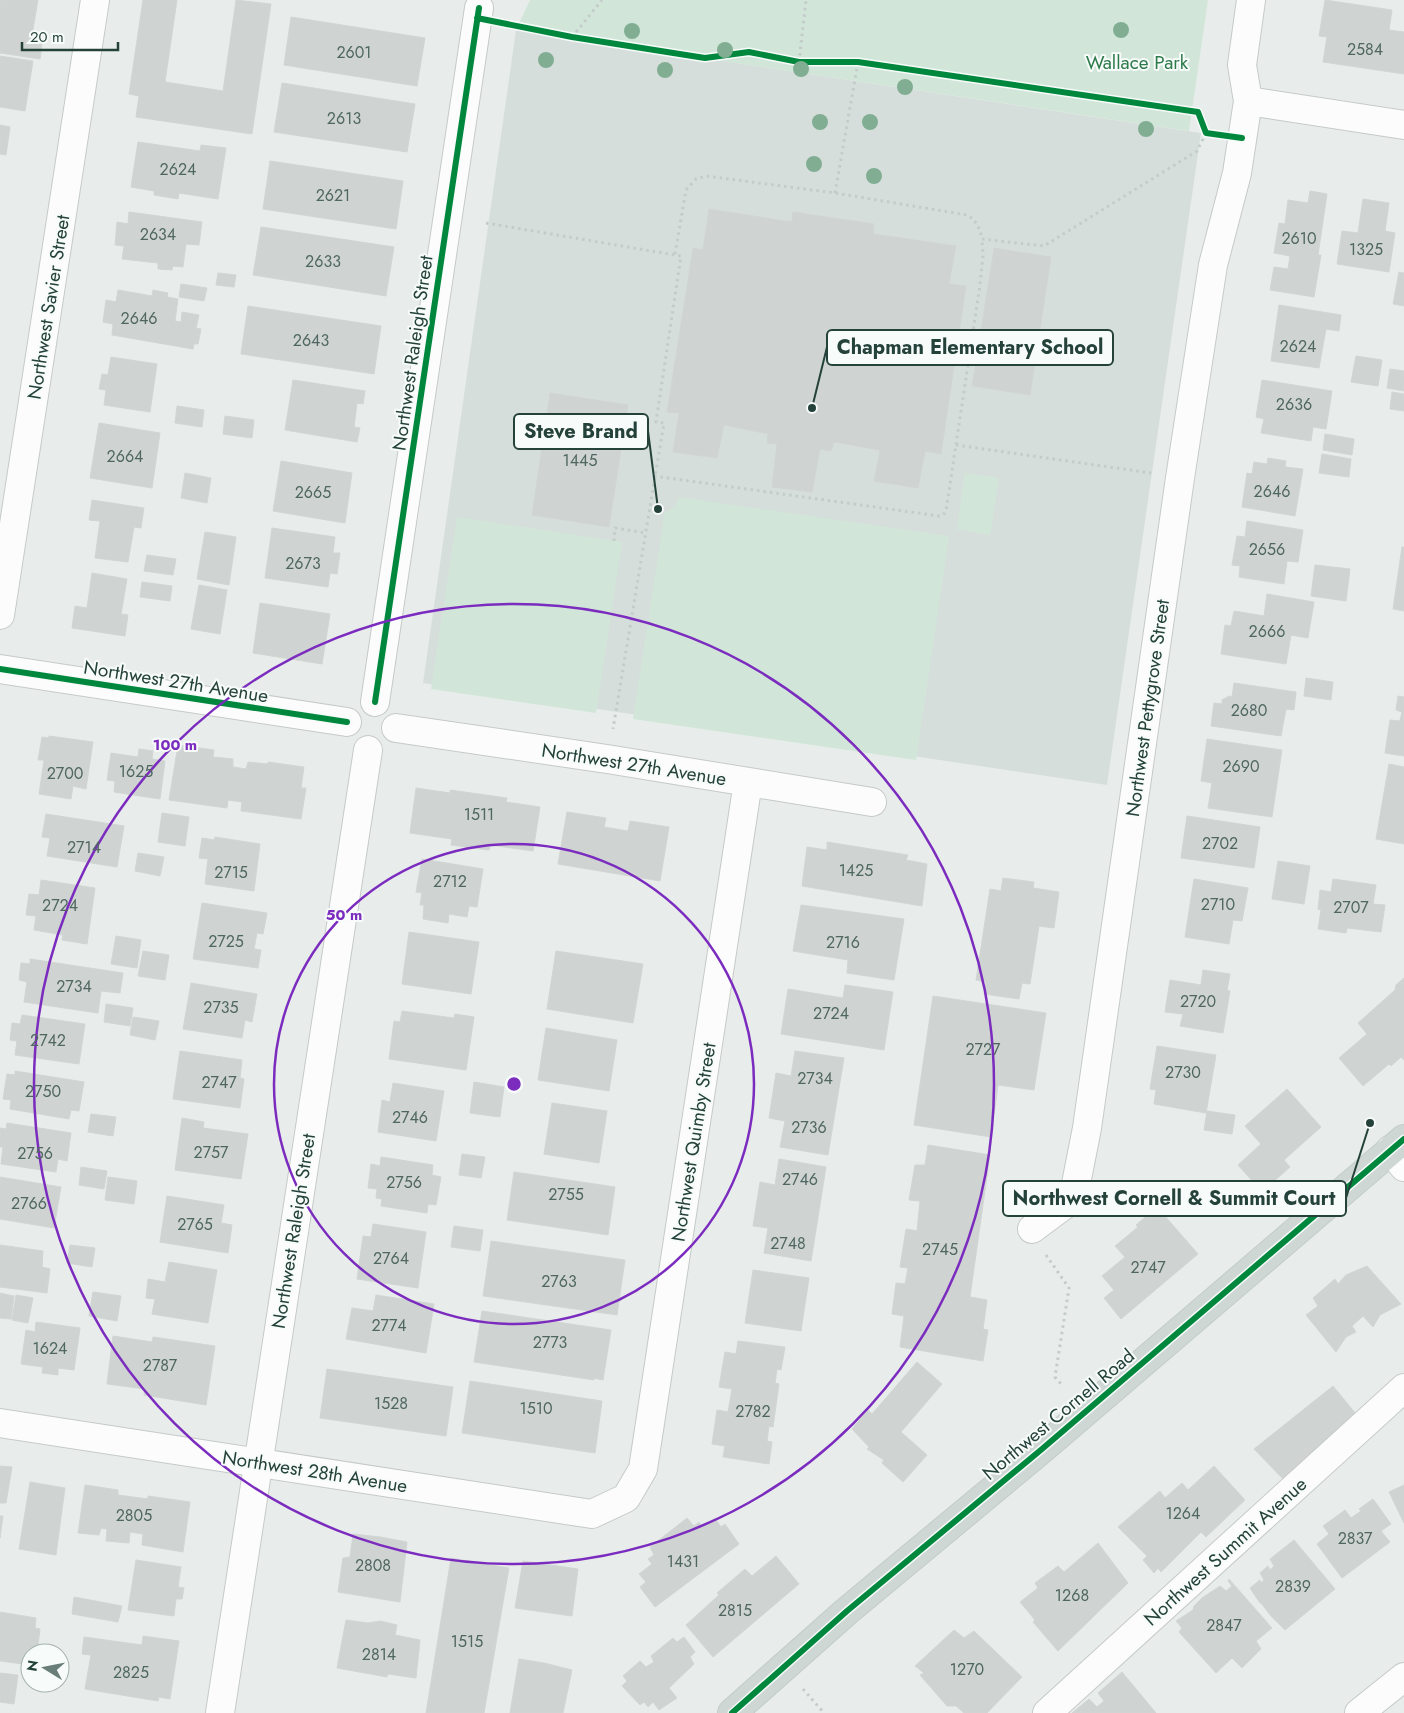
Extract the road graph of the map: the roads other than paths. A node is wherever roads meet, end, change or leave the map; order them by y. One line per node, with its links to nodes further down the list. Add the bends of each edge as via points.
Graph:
1 (95, 0): 6 (street, Northwest Savier Street)
2 (1251, 0): 4 (street, Northwest Pettygrove Street, via 1242,65)
3 (480, 3): 8 (street, Northwest Raleigh Street)
4 (1248, 101): 5 (street); 15 (street, Northwest Pettygrove Street, via 1237,173 1213,265 1087,1128 1071,1200)
5 (1404, 125)
6 (0, 615)
7 (0, 669): 9 (street, Northwest 27th Avenue)
8 (375, 702): 9 (street, via 358,706); 10 (street, via 390,711)
9 (347, 722): 11 (street, via 352,741)
10 (396, 728): 11 (street, via 387,744); 12 (street, Northwest 27th Avenue)
11 (368, 750): 18 (street, Northwest Raleigh Street)
12 (748, 782): 13 (street, Northwest 27th Avenue); 19 (street, Northwest Quimby Street, via 643,1469)
13 (872, 802)
14 (1399, 1152): 22 (main road, Northwest Cornell Road, via 847,1611)
15 (1032, 1229)
16 (1404, 1388): 23 (street, Northwest Summit Avenue)
17 (0, 1423): 18 (street, Northwest 28th Avenue)
18 (258, 1462): 19 (street, Northwest 28th Avenue, via 592,1514); 21 (street, Northwest Raleigh Street)
19 (626, 1498)
20 (1404, 1678): 24 (street)
21 (220, 1713)
22 (732, 1713)
23 (1047, 1713)
24 (1358, 1713)

